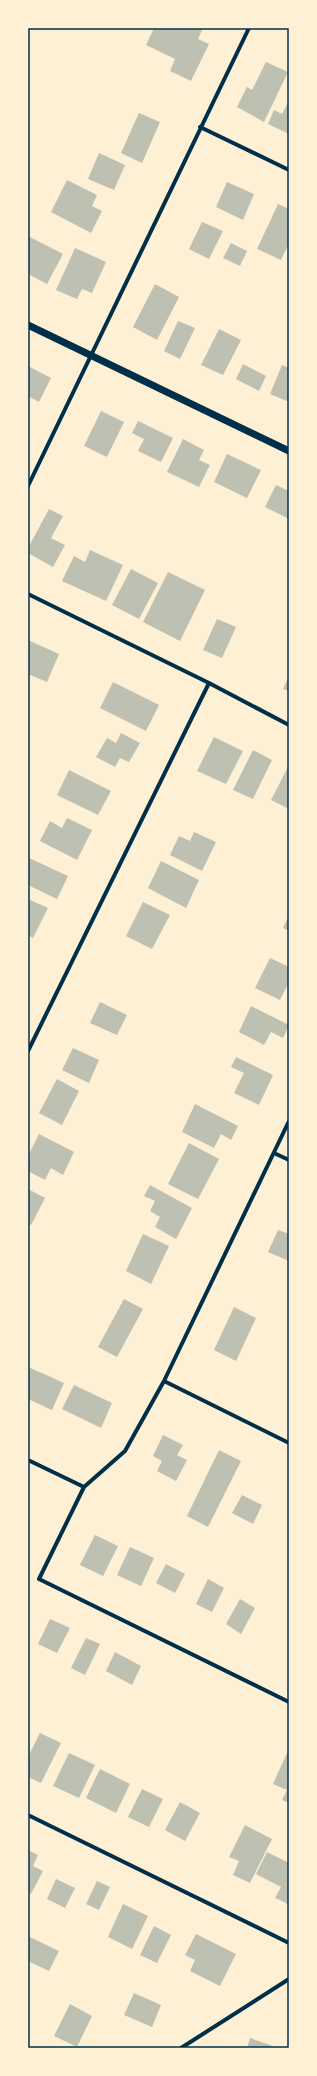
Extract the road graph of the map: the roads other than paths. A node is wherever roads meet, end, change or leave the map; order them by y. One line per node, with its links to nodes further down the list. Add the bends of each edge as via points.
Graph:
1 (249, 28): 2 (street)
2 (200, 127): 3 (street); 5 (street)
3 (289, 170)
4 (28, 325): 5 (street)
5 (90, 355): 6 (street); 7 (street)
6 (289, 451)
7 (28, 486)
8 (28, 594): 9 (street)
9 (209, 683): 10 (street); 11 (street)
10 (289, 725)
11 (28, 1051)
12 (289, 1121): 13 (street)
13 (274, 1153): 14 (street); 15 (street)
14 (289, 1160)
15 (164, 1381): 16 (street); 18 (street, via 125,1451)
16 (289, 1443)
17 (28, 1460): 18 (street)
18 (84, 1488): 19 (street, via 39,1579)
19 (289, 1702)
20 (28, 1815): 21 (street)
21 (289, 1943)
22 (289, 1980): 23 (street)
23 (181, 2048)

